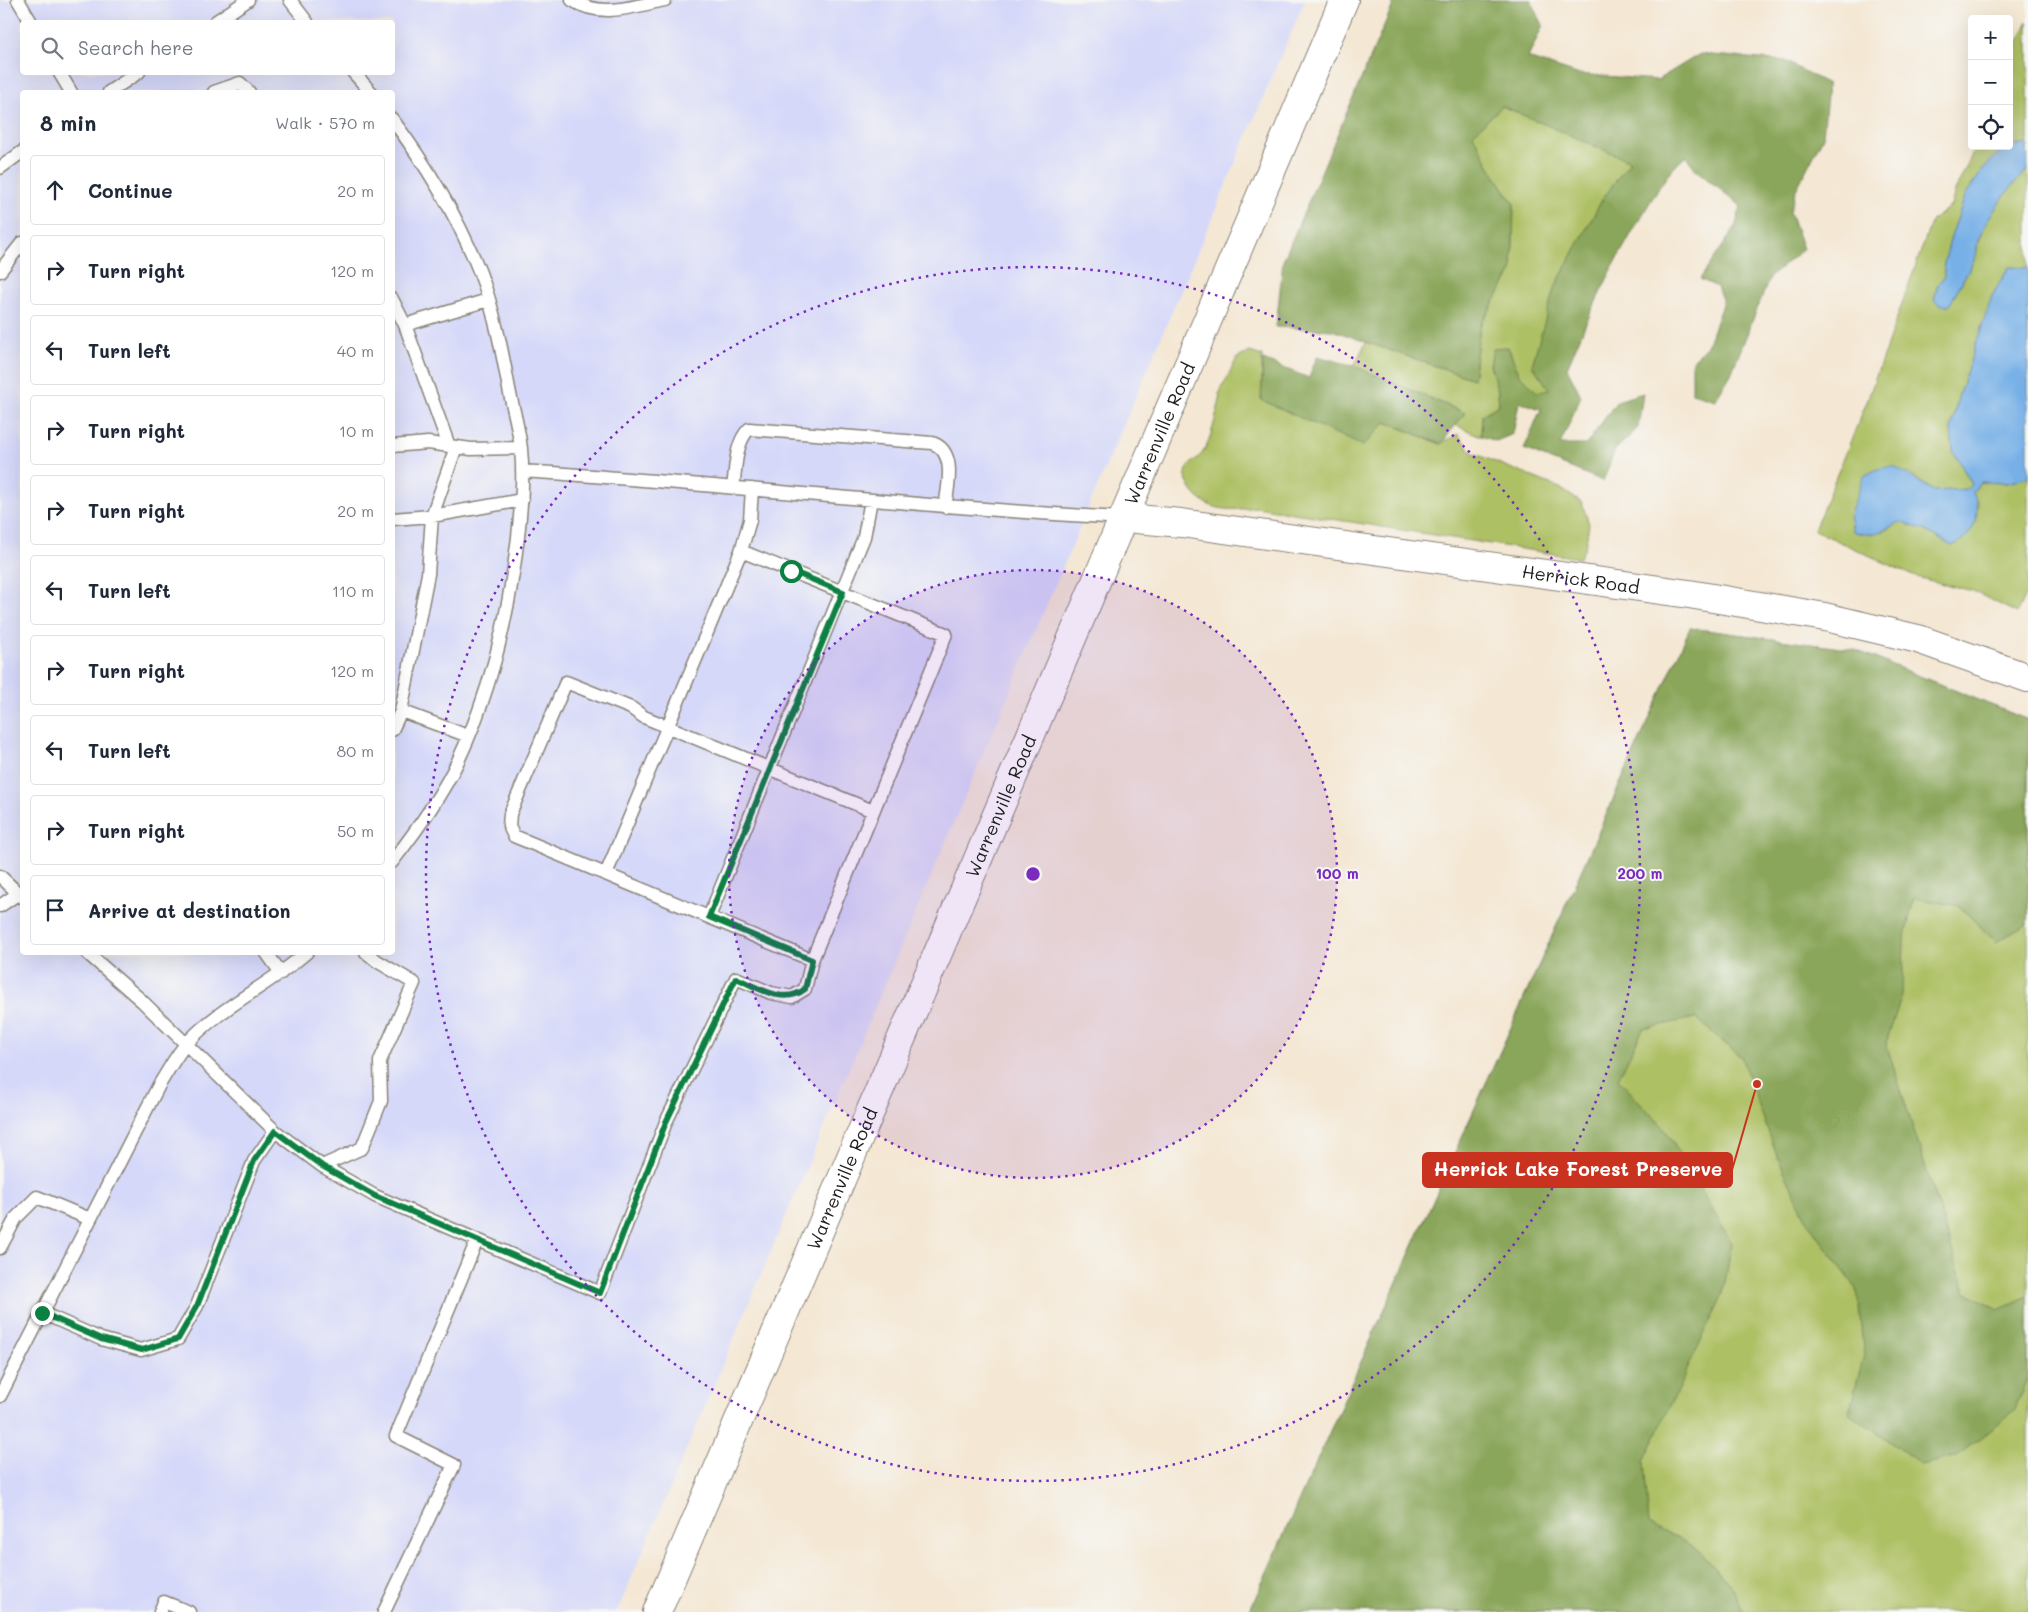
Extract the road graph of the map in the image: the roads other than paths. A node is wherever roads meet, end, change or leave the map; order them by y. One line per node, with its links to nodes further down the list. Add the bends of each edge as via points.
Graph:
1 (18, 0): 7 (lane)
2 (248, 0): 8 (lane)
3 (290, 0): 9 (lane)
4 (572, 0): 5 (lane, via 590,8 615,10)
5 (665, 0)
6 (1344, 0): 36 (main road, Warrenville Road)
7 (30, 20)
8 (218, 20)
9 (305, 20)
10 (61, 75): 13 (lane)
11 (134, 75): 14 (lane)
12 (355, 75): 17 (lane)
13 (70, 90)
14 (112, 90)
15 (220, 90): 16 (lane, via 240,83)
16 (247, 90)
17 (369, 90)
18 (395, 124): 23 (lane, via 439,186 480,274)
19 (20, 153): 20 (lane)
20 (0, 168)
21 (20, 246): 22 (lane)
22 (0, 271)
23 (488, 300): 25 (lane); 28 (lane)
24 (395, 305): 25 (lane)
25 (405, 325): 27 (lane)
26 (395, 446): 27 (lane, via 428,443)
27 (453, 446): 28 (lane); 35 (lane)
28 (521, 448): 29 (lane)
29 (522, 471): 30 (lane); 32 (lane)
30 (733, 487): 31 (lane); 34 (lane, via 739,445 749,429 932,443 941,446 949,466)
31 (752, 488): 33 (lane); 38 (lane, via 750,520)
32 (522, 500): 35 (lane); 44 (lane, via 514,574 501,645)
33 (871, 500): 34 (lane); 39 (lane, via 864,537)
34 (945, 507): 36 (lane)
35 (432, 516): 37 (lane); 41 (lane, via 428,574)
36 (1125, 518): 40 (main road, Herrick Road, via 1689,594 1798,612 1918,639); 73 (main road, Warrenville Road)
37 (395, 519)
38 (741, 552): 39 (lane); 43 (lane)
39 (843, 592): 45 (lane); 46 (lane, via 946,634)
40 (2028, 678)
41 (401, 711): 42 (lane); 44 (lane)
42 (395, 724)
43 (668, 726): 45 (lane); 48 (lane); 48 (lane, via 566,682 514,805 509,826 514,836)
44 (468, 736): 47 (lane, via 458,762 423,821)
45 (770, 768): 46 (lane); 53 (lane)
46 (873, 811): 58 (lane)
47 (395, 858)
48 (606, 874): 53 (lane)
49 (0, 876): 50 (lane)
50 (20, 894)
51 (20, 896): 52 (lane)
52 (0, 906)
53 (709, 917): 58 (lane)
54 (89, 955): 60 (lane)
55 (268, 955): 59 (lane)
56 (304, 955): 59 (lane)
57 (369, 955): 62 (lane, via 414,983 380,1060 381,1100 362,1148)
58 (812, 960): 64 (lane, via 805,989 792,997 771,993 736,978 666,1122 600,1293)
59 (281, 973): 60 (lane, via 221,1013)
60 (186, 1044): 61 (lane); 63 (lane, via 159,1085)
61 (275, 1131): 62 (lane); 66 (lane, via 254,1161 197,1306 178,1339 142,1350 101,1339)
62 (322, 1166): 64 (lane, via 375,1196)
63 (90, 1219): 65 (lane, via 37,1197 16,1218); 66 (lane)
64 (477, 1240): 72 (lane, via 396,1436 454,1465)
65 (0, 1248)
66 (42, 1313): 68 (lane)
67 (0, 1366): 68 (lane)
68 (12, 1371): 69 (lane)
69 (0, 1396)
70 (160, 1612): 71 (lane, via 164,1602)
71 (189, 1612)
72 (384, 1612)
73 (657, 1612)

